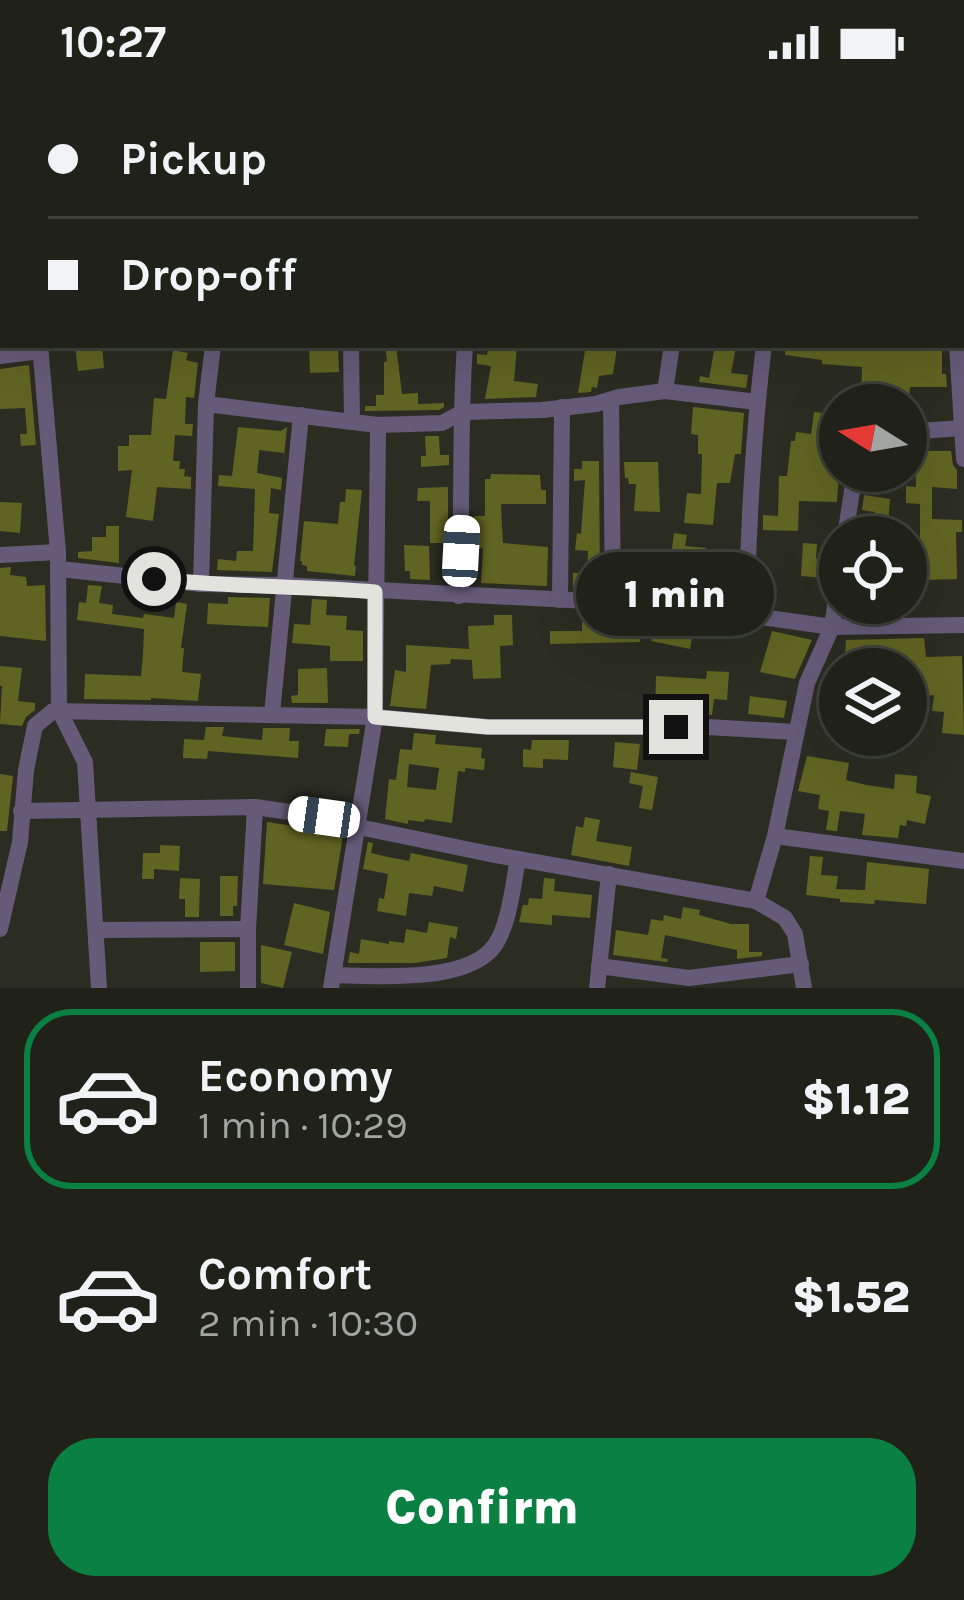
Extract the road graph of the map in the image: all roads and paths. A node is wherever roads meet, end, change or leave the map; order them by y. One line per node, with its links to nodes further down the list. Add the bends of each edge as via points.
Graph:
1 (40, 348): 8 (street); 22 (street)
2 (213, 348): 12 (street)
3 (351, 348): 16 (street)
4 (465, 348): 14 (street)
5 (672, 348): 9 (street)
6 (764, 348): 11 (street)
7 (957, 348): 18 (street)
8 (0, 356)
9 (665, 391): 10 (street); 11 (street)
10 (611, 400): 13 (street); 28 (street)
11 (757, 402): 29 (street)
12 (206, 404): 15 (street); 23 (street)
13 (562, 407): 14 (street); 27 (street)
14 (464, 412): 17 (street, via 442,423); 26 (street)
15 (301, 415): 16 (street); 24 (street)
16 (352, 422): 17 (street)
17 (378, 425): 25 (street)
18 (962, 428): 19 (street); 20 (street)
19 (927, 430)
20 (964, 459)
21 (0, 555): 22 (street)
22 (58, 561): 23 (street); 33 (street)
23 (201, 584): 24 (street)
24 (283, 585): 25 (street); 34 (street)
25 (375, 592): 26 (street); 35 (street)
26 (459, 596): 27 (street)
27 (560, 600): 28 (street)
28 (613, 602): 29 (street)
29 (746, 614): 32 (street)
30 (832, 624): 32 (street)
31 (964, 625): 32 (street)
32 (832, 627): 36 (street, via 812,666)
33 (59, 710): 34 (street); 38 (street, via 85,762); 39 (street, via 35,726)
34 (272, 714): 35 (street)
35 (375, 717): 36 (street); 40 (street)
36 (795, 733): 41 (street)
37 (255, 807): 38 (street); 40 (street); 49 (street)
38 (88, 809): 39 (street); 50 (street)
39 (21, 811): 43 (street)
40 (359, 827): 44 (street); 53 (street)
41 (775, 836): 45 (street); 47 (street)
42 (0, 841): 43 (street)
43 (20, 842): 48 (street)
44 (518, 859): 46 (street); 53 (street, via 499,938 477,961)
45 (964, 861)
46 (609, 874): 47 (street); 52 (street)
47 (756, 901): 51 (street, via 785,918)
48 (0, 929)
49 (248, 929): 50 (street); 55 (street)
50 (96, 930): 54 (street)
51 (802, 964): 52 (street, via 689,978); 57 (street)
52 (599, 966): 56 (street)
53 (332, 981)
54 (99, 988)
55 (248, 988)
56 (597, 988)
57 (804, 988)

